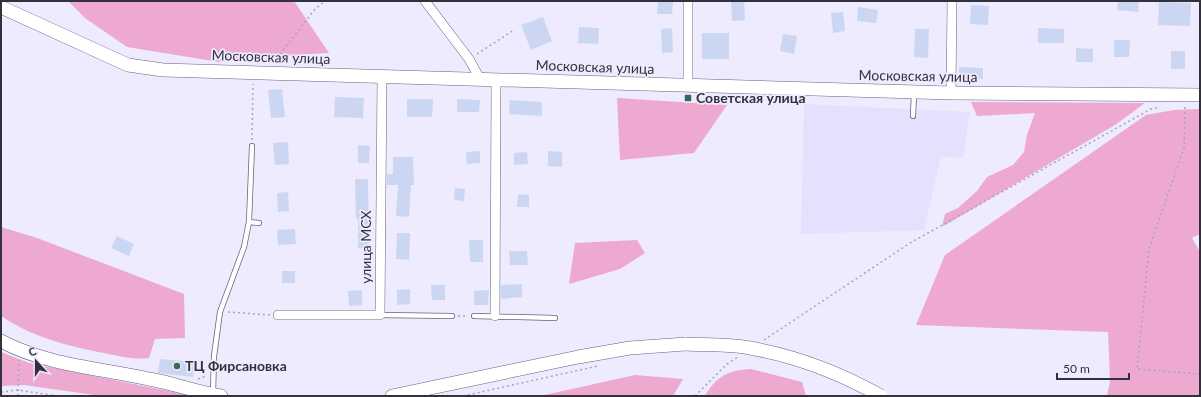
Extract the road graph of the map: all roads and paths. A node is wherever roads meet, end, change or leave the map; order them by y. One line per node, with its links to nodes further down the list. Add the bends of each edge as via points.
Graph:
1 (325, 1): 8 (path, via 315,9 278,59)
2 (425, 1): 7 (street)
3 (688, 1): 12 (street)
4 (952, 1): 14 (street)
5 (1, 7): 8 (street, Московская улица, via 128,65 163,70)
6 (514, 30): 7 (path)
7 (469, 59): 10 (street)
8 (261, 73): 9 (street, Московская улица); 19 (path, via 253,79)
9 (382, 77): 10 (street, Московская улица); 24 (street, улица МСХ)
10 (480, 79): 11 (street, Московская улица)
11 (499, 80): 12 (street, Московская улица); 27 (street, via 496,85)
12 (688, 86): 13 (street, Московская улица)
13 (914, 92): 14 (street, Московская улица); 18 (lane)
14 (952, 93): 15 (street, Московская улица)
15 (1200, 95)
16 (1185, 101): 35 (path, via 1184,148 1149,249 1137,369)
17 (1164, 106): 30 (path, via 1151,109 910,243)
18 (913, 116)
19 (252, 146): 20 (lane)
20 (249, 222): 21 (lane); 22 (lane, via 244,247)
21 (259, 223)
22 (220, 312): 23 (path); 34 (lane)
23 (278, 315): 24 (street)
24 (380, 315): 25 (lane)
25 (452, 316): 26 (path)
26 (474, 316): 27 (lane)
27 (495, 316): 28 (lane)
28 (555, 318)
29 (1, 341): 31 (street)
30 (760, 343)
31 (19, 350): 37 (path); 39 (street, via 61,362)
32 (740, 356): 44 (path, via 727,364)
33 (600, 366): 43 (path)
34 (213, 374): 36 (path); 39 (lane)
35 (1200, 374)
36 (197, 380)
37 (18, 390): 38 (path); 40 (path); 41 (path)
38 (1, 392)
39 (217, 395)
40 (18, 396)
41 (57, 396)
42 (392, 396): 45 (street, bridge, via 578,357 630,348 686,344 749,348 808,362)
43 (463, 396)
44 (695, 396)
45 (881, 396)

